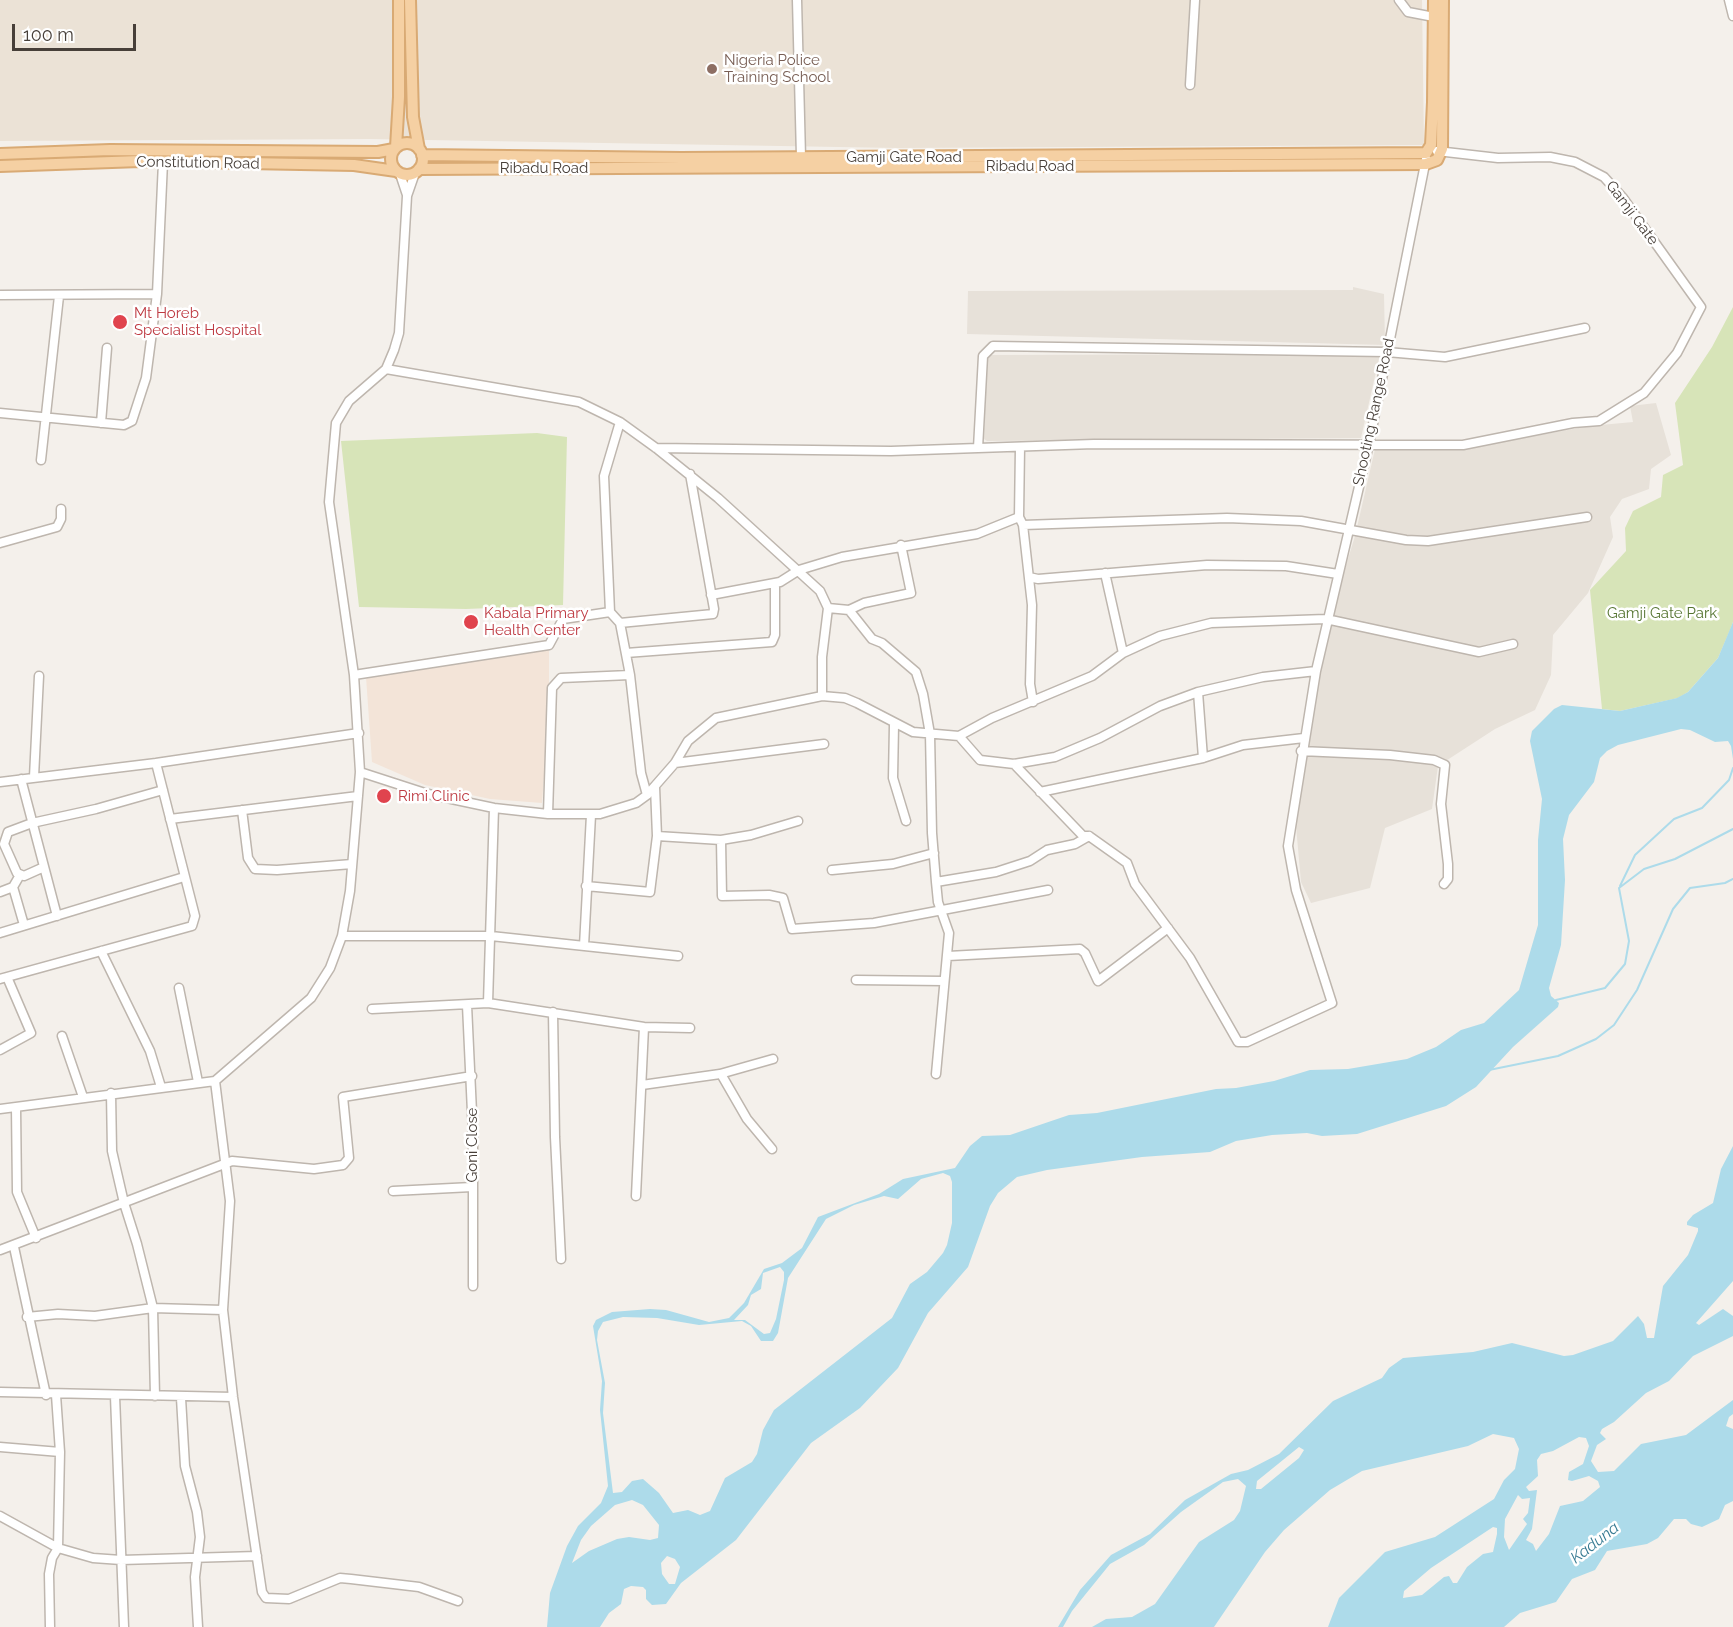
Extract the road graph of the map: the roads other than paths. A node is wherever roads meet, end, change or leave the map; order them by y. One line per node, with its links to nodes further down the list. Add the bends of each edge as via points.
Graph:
1 (399, 0): 12 (main road)
2 (410, 0): 14 (main road, via 413,117)
3 (797, 0): 17 (street)
4 (1195, 0): 11 (street)
5 (1399, 0): 9 (street, via 1408,12)
6 (1434, 0): 9 (main road)
7 (1443, 0): 13 (main road)
8 (1729, 0): 10 (street)
9 (1434, 16): 16 (main road)
10 (1733, 16)
11 (1190, 85)
12 (395, 148): 14 (main road, via 408,144); 15 (main road, Constitution Road, via 378,152 110,150); 22 (main road, via 391,158)
13 (1442, 151): 16 (main road, via 1437,160); 35 (street, Gamji Gate, via 1498,159 1550,157 1575,162 1604,177 1701,307 1662,374 1644,393 1599,421 1463,445)
14 (421, 152): 17 (main road, Gamji Gate Road, via 460,158); 21 (main road)
15 (0, 154)
16 (1426, 155): 19 (main road, Gamji Gate Road); 29 (street, Shooting Range Road)
17 (801, 157): 19 (main road, Gamji Gate Road)
18 (163, 162): 20 (main road, Constitution Road); 22 (main road, Constitution Road, via 354,165); 24 (street)
19 (883, 162): 21 (main road, Ribadu Road)
20 (0, 166)
21 (417, 171): 22 (main road); 23 (street)
22 (398, 172): 23 (street)
23 (407, 196): 30 (street, via 399,333)
24 (157, 294): 26 (street); 34 (street, via 146,378 135,416 129,424)
25 (0, 295): 26 (street)
26 (59, 296): 32 (street)
27 (1585, 328): 29 (street, via 1445,357)
28 (107, 348): 34 (street)
29 (1387, 352): 35 (street, Shooting Range Road); 38 (street, via 993,346 982,356)
30 (386, 369): 33 (street, via 579,402); 62 (street, via 349,401 336,423 329,502)
31 (0, 413): 32 (street)
32 (46, 418): 34 (street); 39 (street)
33 (620, 422): 37 (street); 55 (street, via 604,476)
34 (101, 423)
35 (1369, 444): 36 (street); 44 (street, Shooting Range Road)
36 (1020, 447): 38 (street); 43 (street)
37 (656, 448): 38 (street); 40 (street)
38 (978, 448)
39 (41, 460)
40 (690, 474): 47 (street); 52 (street)
41 (61, 508): 45 (street, via 62,519 57,527)
42 (1587, 517): 44 (street, via 1428,541)
43 (1021, 521): 44 (street, via 1227,518 1301,521); 46 (street, via 977,534); 50 (street)
44 (1349, 529): 49 (street, Shooting Range Road)
45 (0, 543)
46 (901, 545): 47 (street); 54 (street, via 911,593)
47 (799, 570): 51 (street); 53 (street, via 820,591)
48 (1105, 573): 49 (street, via 1255,565); 50 (street); 60 (street)
49 (1338, 574): 56 (street, Shooting Range Road)
50 (1029, 577): 67 (street)
51 (775, 583): 52 (street); 59 (street, via 772,642)
52 (711, 595): 57 (street, via 714,609 710,616)
53 (828, 608): 54 (street); 66 (street)
54 (849, 610): 70 (street, via 872,639 916,672)
55 (610, 612): 57 (street); 62 (street, via 563,619 549,645)
56 (1326, 620): 58 (street, via 1479,652); 60 (street, via 1211,623 1160,636); 61 (street, Shooting Range Road)
57 (620, 623): 59 (street)
58 (1513, 644)
59 (626, 653): 63 (street)
60 (1123, 653): 67 (street, via 1092,676)
61 (1316, 670): 65 (street); 72 (street, Shooting Range Road)
62 (354, 675): 69 (street)
63 (630, 675): 86 (street); 90 (street, via 561,678 552,688)
64 (39, 676): 80 (street)
65 (1198, 692): 75 (street); 78 (street, via 1055,757)
66 (822, 696): 68 (street, via 857,703); 77 (street, via 716,718 688,741)
67 (1033, 702): 71 (street)
68 (894, 724): 70 (street); 94 (street, via 893,778)
69 (359, 733): 76 (street); 79 (street)
70 (930, 734): 71 (street); 100 (street)
71 (959, 736): 78 (street, via 980,760)
72 (1304, 738): 74 (street, Shooting Range Road); 75 (street, via 1259,742)
73 (824, 744): 77 (street)
74 (1301, 751): 107 (street, via 1390,755 1445,765 1440,804 1448,879); 115 (street, Shooting Range Road, via 1288,846 1302,909 1332,999 1330,1006 1241,1043)
75 (1203, 758): 85 (street)
76 (156, 763): 80 (street); 84 (street)
77 (675, 763): 83 (street)
78 (1014, 764): 85 (street)
79 (360, 772): 87 (street); 88 (street, via 428,794)
80 (34, 777): 81 (street)
81 (21, 779): 82 (street); 95 (street)
82 (0, 782)
83 (655, 787): 86 (street); 97 (street)
84 (163, 790): 92 (street); 95 (street)
85 (1040, 792): 98 (street, via 1083,836)
86 (646, 795): 91 (street, via 618,810)
87 (358, 796): 89 (street); 101 (street)
88 (494, 808): 90 (street); 118 (street)
89 (242, 810): 92 (street); 101 (street, via 248,858 255,869)
90 (548, 814): 91 (street)
91 (591, 815): 108 (street)
92 (170, 819): 105 (street)
93 (798, 821): 99 (street, via 751,836)
94 (906, 822)
95 (32, 823): 96 (street); 102 (street)
96 (3, 835): 104 (street)
97 (657, 836): 99 (street); 108 (street, via 650,892)
98 (1089, 836): 106 (street, via 996,872); 115 (street, via 1127,863 1135,884)
99 (721, 840): 112 (street, via 722,896 783,898 792,929 874,923)
100 (933, 853): 103 (street, via 893,864); 106 (street)
101 (352, 864): 117 (street)
102 (44, 867): 104 (street); 113 (street)
103 (832, 870)
104 (20, 875): 109 (street)
105 (184, 877): 113 (street); 120 (street, via 195,916 192,926)
106 (936, 882): 112 (street)
107 (1443, 884)
108 (586, 886): 119 (street)
109 (13, 887): 111 (street); 114 (street)
110 (1048, 890): 112 (street)
111 (0, 892)
112 (942, 912): 122 (street, via 949,933)
113 (57, 916): 114 (street)
114 (24, 925): 116 (street)
115 (1168, 928): 122 (street, via 1098,981 1080,949)
116 (0, 933)
117 (342, 936): 118 (street); 139 (street, via 330,968 311,998)
118 (491, 936): 119 (street); 127 (street)
119 (584, 946): 121 (street)
120 (101, 951): 123 (street); 142 (street, via 150,1051)
121 (678, 956)
122 (948, 956): 125 (street)
123 (3, 978): 134 (street, via 31,1033)
124 (856, 980): 125 (street)
125 (944, 981): 137 (street)
126 (179, 987): 140 (street)
127 (488, 1003): 128 (street); 130 (street)
128 (466, 1005): 129 (street); 138 (street, Goni Close)
129 (372, 1010)
130 (553, 1011): 131 (street); 156 (street)
131 (644, 1027): 132 (street); 141 (street)
132 (690, 1028)
133 (62, 1036): 144 (street)
134 (0, 1050)
135 (773, 1059): 136 (street)
136 (721, 1074): 141 (street); 147 (street, via 747,1119)
137 (936, 1074)
138 (472, 1076): 148 (street, via 344,1097 349,1158 343,1165 314,1170 240,1161); 149 (street, Goni Close)
139 (215, 1080): 140 (street); 148 (street)
140 (198, 1082): 142 (street)
141 (642, 1085): 151 (street)
142 (161, 1087): 143 (street)
143 (111, 1093): 144 (street); 152 (street, via 112,1150)
144 (83, 1097): 145 (street)
145 (16, 1107): 146 (street); 153 (street, via 17,1192)
146 (0, 1109)
147 (772, 1149)
148 (226, 1165): 152 (street); 159 (street, via 230,1201)
149 (472, 1187): 150 (street); 157 (street, Goni Close)
150 (393, 1191)
151 (636, 1196)
152 (124, 1203): 153 (street); 158 (street)
153 (36, 1238): 154 (street)
154 (14, 1247): 155 (street); 160 (street)
155 (0, 1250)
156 (561, 1259)
157 (473, 1286)
158 (153, 1308): 159 (street); 160 (street, via 95,1316); 164 (street)
159 (224, 1310): 165 (street)
160 (27, 1317): 162 (street)
161 (0, 1392): 162 (street)
162 (51, 1395): 163 (street); 168 (street)
163 (115, 1396): 164 (street); 173 (street)
164 (155, 1396): 166 (street)
165 (233, 1397): 166 (street); 171 (street)
166 (181, 1398): 172 (street, via 185,1466 198,1512)
167 (0, 1448): 168 (street)
168 (60, 1452): 170 (street)
169 (0, 1516): 170 (street)
170 (58, 1548): 173 (street, via 93,1558); 175 (street, via 49,1574)
171 (257, 1556): 172 (street); 174 (street, via 266,1598 289,1599 340,1578 419,1587)
172 (198, 1559): 173 (street); 177 (street)
173 (121, 1560): 176 (street)
174 (458, 1601)
175 (50, 1627)
176 (124, 1627)
177 (198, 1627)

